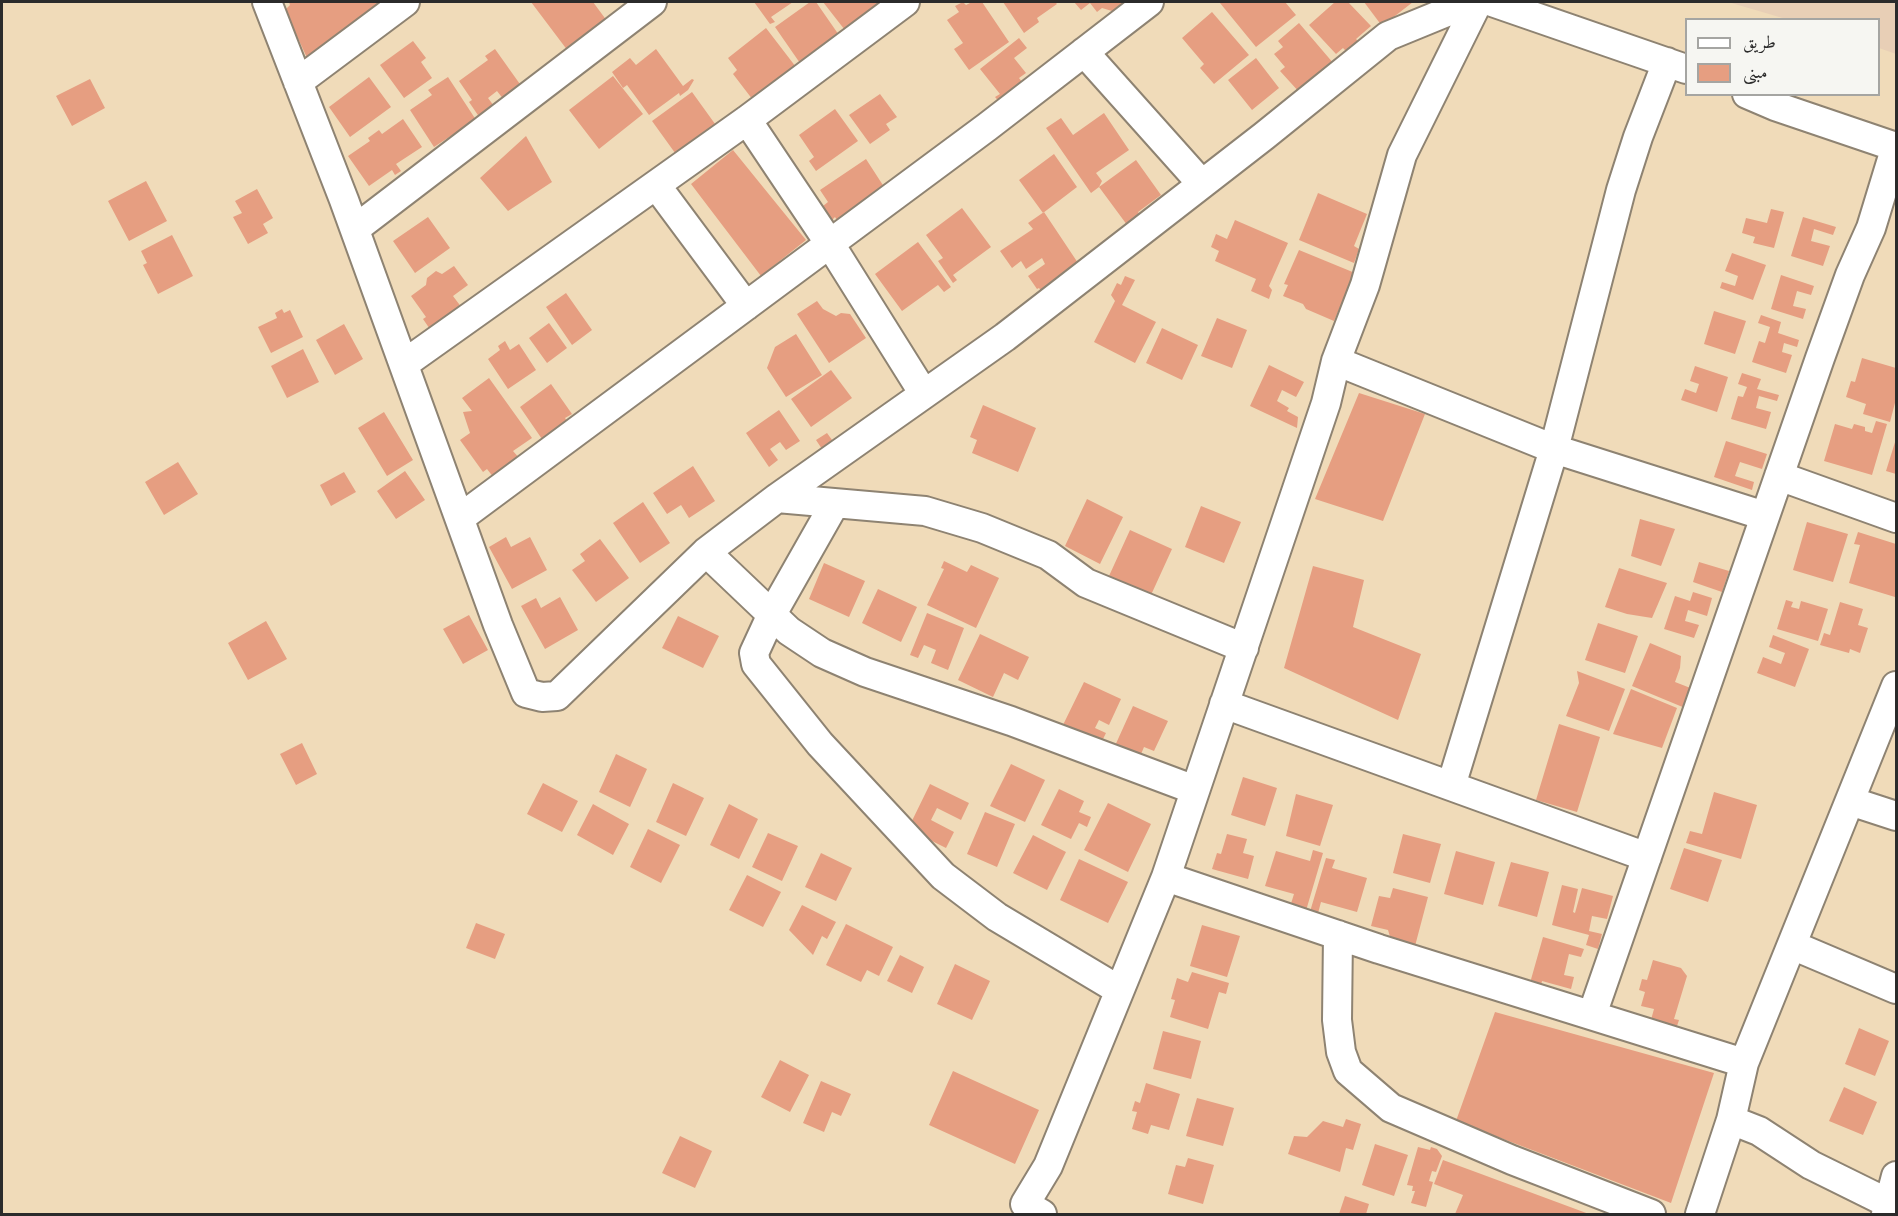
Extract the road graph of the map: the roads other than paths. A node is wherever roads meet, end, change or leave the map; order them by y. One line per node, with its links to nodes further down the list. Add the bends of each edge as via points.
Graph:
1 (267, 2): 11 (street)
2 (405, 2): 11 (street)
3 (652, 2): 17 (street)
4 (905, 2): 13 (street)
5 (1149, 2): 9 (street)
6 (1471, 2): 15 (street, via 1388,36)
7 (1478, 2): 20 (street, via 1402,155 1365,285)
8 (1492, 2): 10 (street)
9 (1084, 52): 15 (street); 18 (street)
10 (1677, 65): 23 (street, via 1638,137 1621,190)
11 (298, 82): 17 (street)
12 (1752, 96): 14 (street)
13 (747, 120): 16 (street); 18 (street)
14 (1896, 147): 24 (street, via 1871,228 1850,275)
15 (1202, 184): 22 (street, via 1005,337)
16 (656, 185): 19 (street); 21 (street)
17 (355, 229): 21 (street)
18 (830, 244): 19 (street); 22 (street)
19 (746, 306): 28 (street)
20 (1336, 361): 23 (street); 32 (street, via 1326,403)
21 (404, 364): 28 (street)
22 (924, 394): 25 (street)
23 (1554, 449): 27 (street); 35 (street)
24 (1779, 476): 27 (street); 29 (street)
25 (777, 498): 26 (street); 30 (street)
26 (835, 503): 31 (street); 32 (street, via 925,511 982,528 1048,555 1086,583)
27 (1765, 516): 39 (street)
28 (460, 518): 30 (street, via 526,693 542,697 557,696)
29 (1896, 518)
30 (706, 552): 31 (street)
31 (772, 614): 36 (street, via 822,653 865,672 1011,721); 44 (street, via 754,653 756,664 820,744 887,818 942,876 988,910)
32 (1244, 648): 34 (street)
33 (1896, 689): 37 (street)
34 (1224, 704): 35 (street); 36 (street)
35 (1451, 786): 39 (street)
36 (1195, 790): 40 (street)
37 (1850, 801): 38 (street); 42 (street)
38 (1896, 816)
39 (1647, 857): 45 (street)
40 (1166, 877): 41 (street); 44 (street)
41 (1338, 935): 45 (street); 50 (street, via 1337,1020 1348,1071 1391,1108)
42 (1792, 945): 43 (street); 46 (street)
43 (1896, 989)
44 (1119, 990): 49 (street)
45 (1592, 1016): 46 (street)
46 (1744, 1063): 47 (street)
47 (1731, 1120): 48 (street, via 1759,1131 1811,1165); 51 (street)
48 (1892, 1200)
49 (1029, 1211)
50 (1651, 1215)
51 (1700, 1215)

